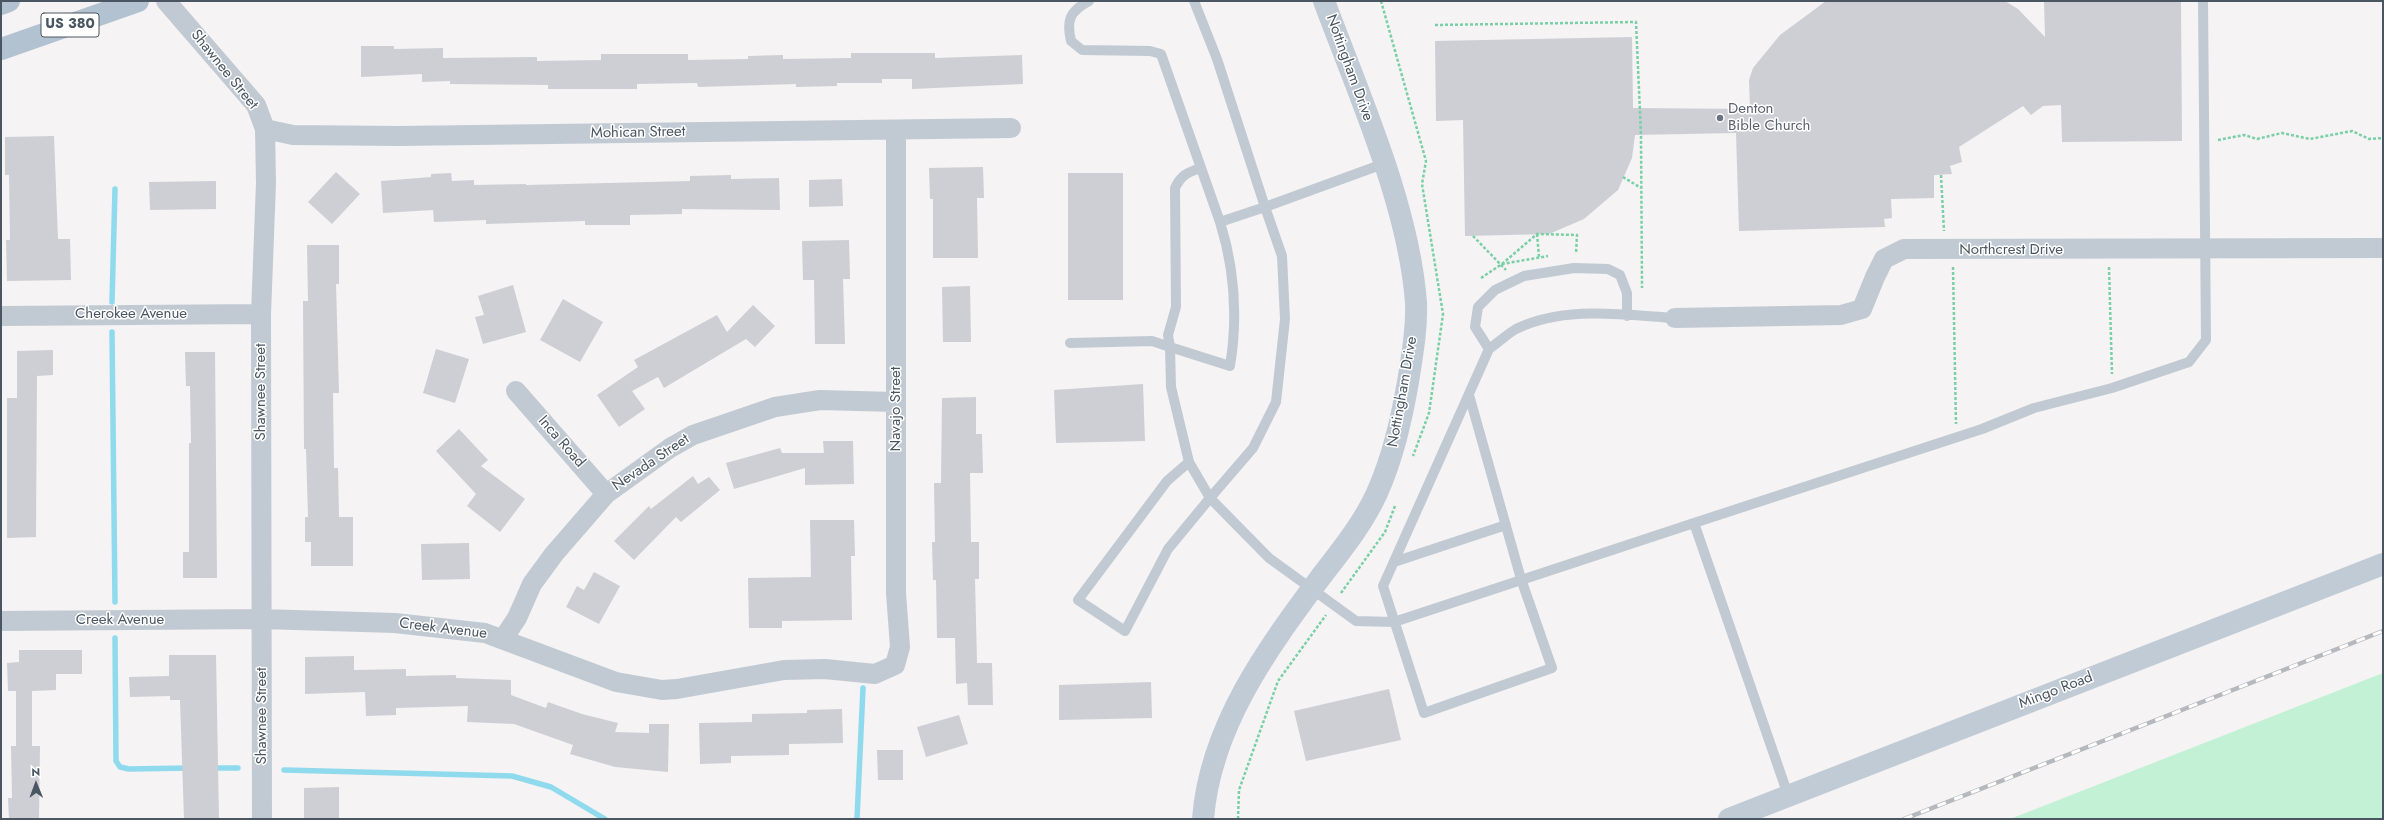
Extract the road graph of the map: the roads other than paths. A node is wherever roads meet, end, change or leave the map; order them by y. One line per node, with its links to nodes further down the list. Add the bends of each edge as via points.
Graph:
1 (9, 1): 8 (main road)
2 (138, 1): 9 (main road, US 380)
3 (166, 1): 11 (street, Shawnee Street, via 256,105)
4 (1089, 1): 14 (lane, via 1073,11 1068,20 1071,41 1082,50 1150,51 1161,54)
5 (1194, 1): 15 (lane, via 1217,59)
6 (1324, 1): 13 (street, Nottingham Drive)
7 (2202, 1): 18 (lane)
8 (1, 4)
9 (1, 49)
10 (1011, 128): 12 (street, Mohican Street)
11 (266, 129): 12 (street, Mohican Street, via 293,135 399,136); 19 (street, Shawnee Street)
12 (896, 130): 28 (street, Navajo Street)
13 (1383, 164): 15 (lane); 37 (street, Nottingham Drive, via 1407,244 1416,303 1414,348 1397,442 1376,495 1350,539)
14 (1201, 168): 16 (lane); 24 (lane, via 1186,173 1175,188 1176,307 1168,335)
15 (1265, 207): 16 (lane); 31 (lane, via 1282,256 1285,319 1276,402 1253,448)
16 (1220, 222): 24 (lane, via 1233,272 1235,335 1230,366)
17 (2383, 248): 18 (street, Northcrest Drive)
18 (2204, 250): 22 (street, Northcrest Drive, via 1904,249 1884,259 1862,309 1841,315); 32 (lane, via 2206,340 2189,362 2112,388 2034,408 1982,429)
19 (261, 314): 20 (street, Cherokee Avenue); 38 (street, Shawnee Street)
20 (1, 316)
21 (1627, 316): 22 (lane); 25 (lane, via 1590,314 1552,317 1516,330); 25 (lane, via 1627,293 1620,275 1608,269 1574,268 1524,276 1494,290 1478,307 1475,327)
22 (1676, 318)
23 (1070, 343): 24 (lane, via 1152,341)
24 (1170, 347): 29 (lane, via 1171,387)
25 (1489, 349): 27 (lane)
26 (516, 390): 30 (street, Inca Road)
27 (1469, 394): 33 (lane); 34 (lane)
28 (895, 402): 30 (street, Nevada Street, via 820,400 768,409 692,435); 42 (street, Navajo Street, via 896,593 900,647 895,665)
29 (1188, 462): 31 (lane); 31 (lane, via 1167,481 1078,600 1125,631 1168,549)
30 (606, 494): 41 (street, Nevada Street, via 554,554 532,584 518,618)
31 (1210, 498): 37 (lane, via 1269,558)
32 (1694, 523): 36 (lane); 43 (lane)
33 (1506, 525): 34 (lane); 36 (lane)
34 (1394, 562): 40 (lane, via 1383,586)
35 (2383, 564): 43 (street, Mingo Road)
36 (1521, 579): 40 (lane); 40 (lane, via 1552,668 1424,713)
37 (1312, 590): 40 (lane, via 1356,621); 45 (street, Nottingham Drive, via 1256,668 1237,706 1216,752 1204,803)
38 (262, 619): 39 (street, Creek Avenue); 41 (street, Creek Avenue, via 395,623 485,633); 44 (street, Shawnee Street)
39 (1, 621)
40 (1394, 622)
41 (503, 639): 42 (street, Creek Avenue, via 616,682 662,690 784,670 825,669)
42 (875, 674)
43 (1788, 796): 46 (street, Mingo Road)
44 (262, 819)
45 (1203, 819)
46 (1729, 819)

